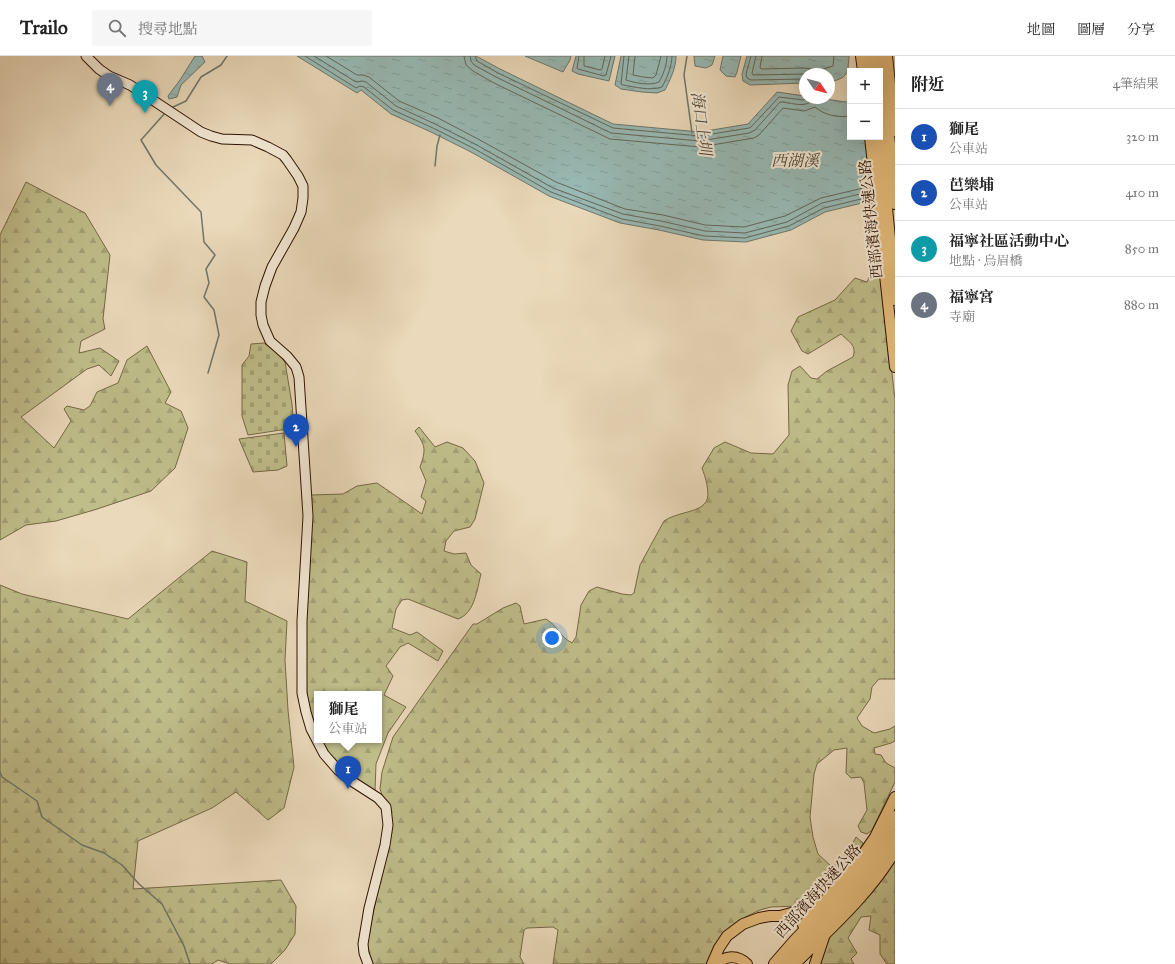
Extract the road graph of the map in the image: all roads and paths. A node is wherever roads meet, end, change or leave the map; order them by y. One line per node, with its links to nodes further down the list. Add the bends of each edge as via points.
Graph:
1 (86, 56): 15 (main road, via 109,76 130,85 201,132 222,139 252,140 283,155 303,186 300,212 265,286 261,315 270,340 296,367 299,377 308,516 302,621 302,693)
2 (861, 56): 6 (main road)
3 (871, 56): 7 (highway)
4 (880, 56): 11 (highway, 西部濱海快速公路)
5 (887, 56): 8 (main road)
6 (863, 68)
7 (872, 68)
8 (895, 131)
9 (871, 140): 12 (main road)
10 (879, 140): 12 (highway, 西部濱海快速公路)
11 (895, 203)
12 (883, 214): 13 (highway, 西部濱海快速公路); 14 (main road)
13 (895, 299)
14 (895, 367)
15 (314, 735)
16 (318, 743): 23 (main road, via 338,770 378,798 386,807 386,845 369,908 364,944)
17 (895, 797): 21 (main road, via 874,837 854,867)
18 (895, 817): 28 (highway, 西部濱海快速公路, via 878,847 854,880)
19 (895, 836): 29 (highway, 西部濱海快速公路, via 860,888 835,911)
20 (895, 851): 22 (main road, via 848,913)
21 (822, 905): 24 (main road, via 780,916 759,918 743,924 727,936 718,948); 27 (main road)
22 (825, 934): 30 (main road); 31 (main road)
23 (368, 964)
24 (712, 964)
25 (716, 964): 26 (main road, via 722,958 729,957 736,957)
26 (747, 964)
27 (768, 964)
28 (775, 964)
29 (787, 964)
30 (795, 964)
31 (815, 964)

